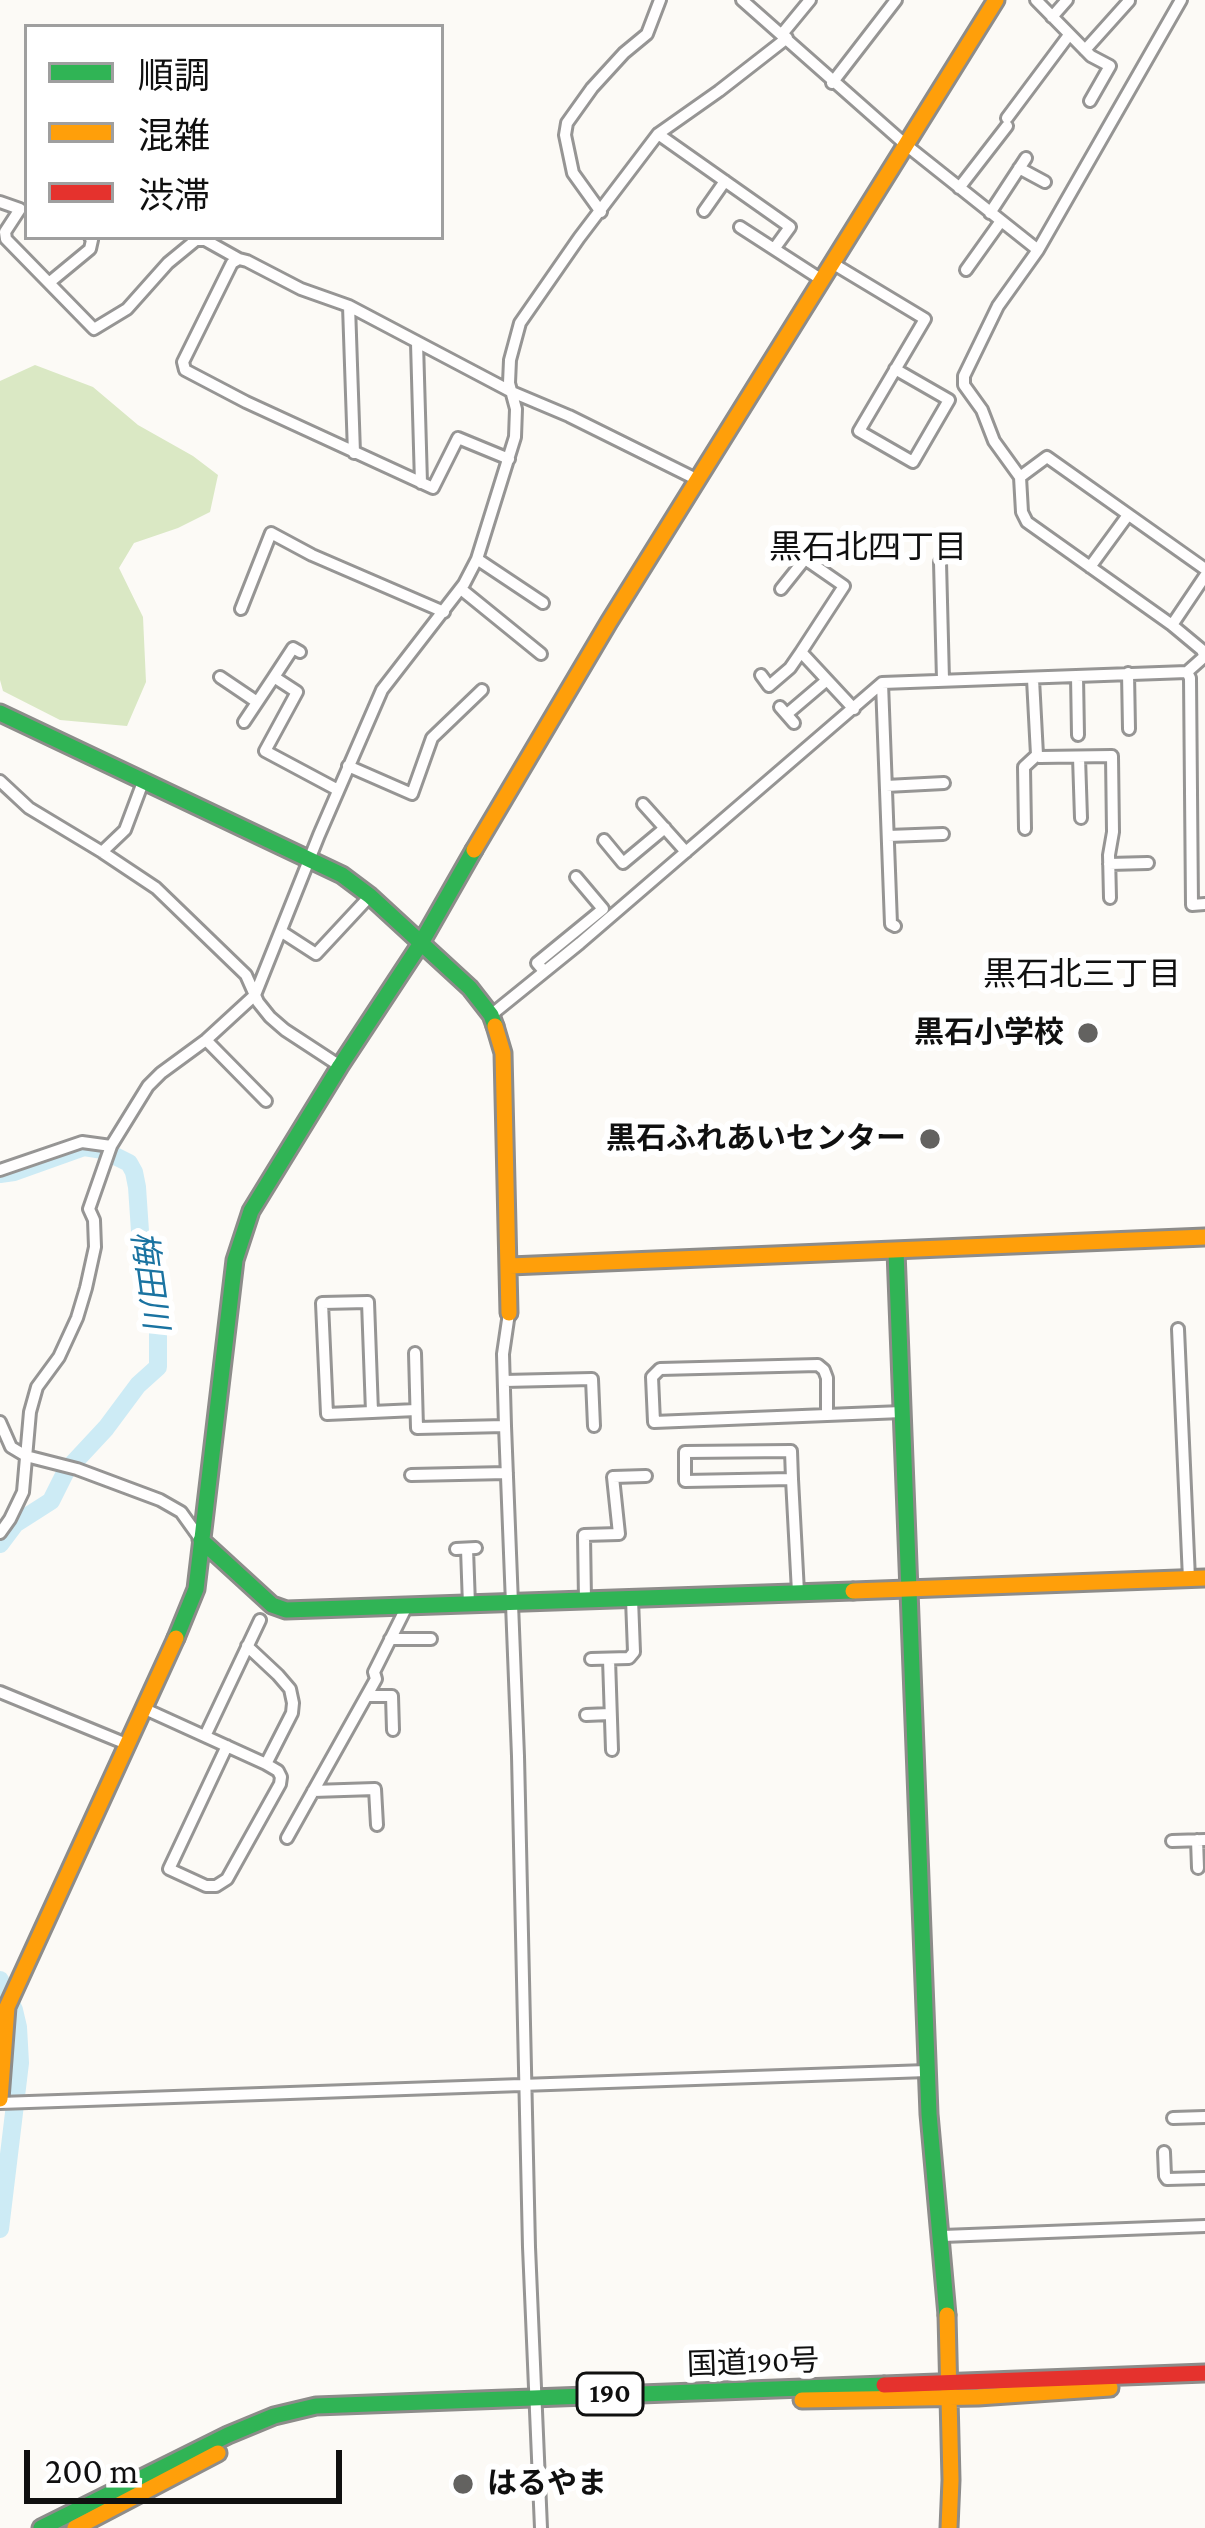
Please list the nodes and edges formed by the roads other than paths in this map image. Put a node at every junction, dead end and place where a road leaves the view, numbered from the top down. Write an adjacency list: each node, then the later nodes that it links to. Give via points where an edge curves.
1 (660, 0): 23 (street, via 647,34 567,123 574,173)
2 (742, 0): 13 (street)
3 (810, 0): 13 (street)
4 (896, 0): 15 (street)
5 (996, 0): 18 (main road)
6 (1036, 0): 10 (street)
7 (1067, 0): 10 (street)
8 (1181, 0): 31 (street)
9 (1125, 6): 11 (street); 14 (street)
10 (1052, 17): 12 (street)
11 (1138, 18)
12 (1069, 35): 14 (street); 21 (street)
13 (785, 36): 15 (street); 17 (street)
14 (1085, 50): 16 (street, via 1110,66)
15 (832, 82): 18 (street)
16 (1090, 101)
17 (658, 134): 19 (street); 23 (street)
18 (905, 145): 21 (street); 33 (main road)
19 (724, 181): 24 (street); 30 (street, via 790,227)
20 (1046, 182): 25 (street, via 1023,163)
21 (959, 188): 25 (street)
22 (0, 202): 36 (street, via 20,209 6,239)
23 (601, 212): 40 (street, via 520,323)
24 (704, 212)
25 (996, 217): 31 (street); 34 (street)
26 (740, 227): 30 (street)
27 (92, 240): 36 (street)
28 (195, 240): 36 (street, via 127,310 94,329)
29 (206, 240): 32 (street)
30 (774, 249): 35 (street)
31 (1038, 250): 43 (street, via 998,306 964,376)
32 (239, 259): 37 (street); 41 (street, via 185,370)
33 (832, 263): 35 (main road); 39 (street, via 925,319)
34 (966, 270)
35 (822, 280): 44 (main road)
36 (50, 282)
37 (349, 306): 38 (street); 41 (street)
38 (417, 343): 40 (street); 45 (street)
39 (895, 370): 39 (street, via 859,430 913,462 949,400)
40 (512, 392): 42 (street); 44 (street)
41 (354, 453): 45 (street)
42 (509, 459): 45 (street, via 458,438 433,488); 47 (street)
43 (1020, 477): 46 (street, via 1047,457); 49 (street, via 1027,522)
44 (698, 479): 109 (main road)
45 (421, 483)
46 (1128, 515): 49 (street); 50 (street)
47 (477, 560): 51 (street); 53 (street)
48 (940, 562): 69 (street)
49 (1090, 567): 56 (street)
50 (1205, 572): 56 (street)
51 (461, 589): 55 (street); 59 (street)
52 (781, 590): 58 (street, via 806,559 844,586)
53 (543, 603)
54 (241, 609): 55 (street, via 271,533)
55 (444, 613): 85 (street, via 382,690)
56 (1172, 626): 60 (street)
57 (300, 652): 66 (street, via 293,647)
58 (801, 652): 63 (street, via 769,686); 68 (street)
59 (542, 654)
60 (1205, 657): 61 (street)
61 (1186, 672): 62 (street); 83 (street)
62 (1128, 674): 64 (street); 77 (street)
63 (761, 675)
64 (1077, 676): 67 (street); 78 (street)
65 (220, 677): 72 (street)
66 (274, 677): 72 (street); 90 (street, via 300,686 265,751)
67 (1033, 679): 69 (street); 79 (street)
68 (826, 680): 73 (street); 75 (street)
69 (943, 680): 70 (street)
70 (882, 682): 73 (street); 89 (street)
71 (482, 690): 85 (street, via 432,738 412,794)
72 (257, 702): 76 (street)
73 (854, 709): 99 (street)
74 (0, 713): 87 (main road)
75 (787, 714)
76 (244, 722)
77 (1129, 729)
78 (1078, 735)
79 (1036, 754): 82 (street); 94 (street, via 1024,767)
80 (1112, 756): 81 (street); 82 (street); 102 (street)
81 (1128, 756)
82 (1079, 758): 92 (street)
83 (1190, 760): 84 (street); 106 (street, via 1192,905)
84 (1205, 760)
85 (348, 766): 90 (street)
86 (0, 781): 98 (street, via 28,808)
87 (143, 782): 98 (street, via 125,830); 100 (main road)
88 (944, 783): 89 (street)
89 (886, 786): 96 (street)
90 (338, 790): 100 (street)
91 (643, 804): 93 (street)
92 (1082, 818)
93 (664, 828): 97 (street, via 623,863); 99 (street)
94 (1025, 830)
95 (943, 834): 96 (street)
96 (888, 836): 107 (street)
97 (604, 840)
98 (102, 852): 111 (street, via 156,888 246,975)
99 (686, 853): 110 (street)
100 (311, 859): 104 (main road); 108 (street)
101 (1148, 863): 102 (street)
102 (1109, 864): 105 (street)
103 (576, 877): 110 (street, via 602,909 537,963)
104 (370, 896): 108 (street, via 316,954); 109 (main road)
105 (1110, 898)
106 (1205, 904)
107 (895, 926)
108 (282, 932): 111 (street)
109 (422, 943): 112 (main road); 114 (main road)
110 (544, 971): 112 (street)
111 (255, 995): 113 (street); 114 (street, via 285,1030)
112 (491, 1015): 120 (main road, via 505,1080)
113 (206, 1040): 115 (street); 116 (street, via 148,1086)
114 (340, 1066): 138 (main road, via 243,1229)
115 (266, 1101)
116 (110, 1151): 117 (street, via 82,1142); 132 (street, via 89,1209 95,1247 86,1288 59,1357 37,1387)
117 (0, 1170)
118 (1205, 1237): 119 (main road)
119 (896, 1251): 120 (main road); 127 (main road)
120 (510, 1266): 121 (main road)
121 (509, 1312): 124 (street)
122 (1178, 1329): 140 (street)
123 (415, 1353): 125 (street)
124 (504, 1381): 130 (street); 131 (street, via 592,1379)
125 (416, 1410): 126 (street); 130 (street, via 417,1428)
126 (372, 1412): 126 (street, via 368,1302 322,1303 327,1414)
127 (902, 1412): 128 (street); 141 (main road)
128 (827, 1415): 128 (street, via 827,1378 818,1365 660,1369 652,1377 653,1422)
129 (1, 1426): 132 (street)
130 (505, 1426): 133 (street)
131 (594, 1426)
132 (26, 1456): 137 (street, via 23,1492); 138 (street, via 160,1500)
133 (507, 1473): 134 (street); 145 (street)
134 (411, 1475)
135 (646, 1476): 144 (street, via 613,1477 619,1534 584,1535)
136 (792, 1479): 136 (street, via 685,1481 685,1452 790,1451); 142 (street)
137 (0, 1532)
138 (202, 1540): 147 (main road, via 259,1596 286,1610); 156 (main road, via 192,1602)
139 (466, 1549): 146 (street)
140 (1197, 1579): 141 (main road)
141 (910, 1589): 142 (main road); 171 (main road)
142 (798, 1592): 143 (main road)
143 (632, 1599): 144 (main road); 153 (street, via 634,1652)
144 (585, 1600): 145 (main road)
145 (512, 1603): 146 (main road); 172 (street)
146 (469, 1605): 147 (main road)
147 (406, 1608): 149 (street)
148 (260, 1620): 151 (street)
149 (390, 1639): 150 (street); 155 (street)
150 (431, 1639)
151 (248, 1646): 160 (street); 164 (street, via 290,1689 292,1713)
152 (591, 1659): 153 (street)
153 (609, 1659): 157 (street)
154 (0, 1692): 161 (street)
155 (367, 1696): 159 (street, via 392,1696); 165 (street)
156 (145, 1709): 160 (street); 161 (main road)
157 (610, 1714): 158 (street); 163 (street)
158 (586, 1715)
159 (393, 1730)
160 (205, 1736): 162 (street)
161 (129, 1745): 173 (main road, via 7,2007)
162 (227, 1746): 164 (street); 164 (street, via 169,1869 206,1886 227,1879 280,1784)
163 (611, 1750)
164 (266, 1764)
165 (313, 1791): 166 (street, via 375,1790); 167 (street)
166 (376, 1825)
167 (287, 1838)
168 (1201, 1840): 169 (street); 170 (street)
169 (1172, 1841)
170 (1198, 1868)
171 (927, 2071): 172 (street); 179 (main road)
172 (524, 2085): 173 (street); 183 (street)
173 (10, 2101)
174 (1205, 2117): 175 (street)
175 (1173, 2118)
176 (1164, 2152): 177 (street, via 1167,2179)
177 (1205, 2178)
178 (1205, 2226): 179 (street)
179 (943, 2236): 182 (main road)
180 (1205, 2373): 182 (main road, 国道190号 / 190)
181 (1205, 2383): 182 (main road, 国道190号 / 190)
182 (950, 2391): 183 (main road, 国道190号 / 190, via 874,2401); 187 (main road)
183 (536, 2401): 184 (main road, 国道190号 / 190, via 297,2409 228,2434); 185 (main road, 国道190号 / 190, via 300,2419 255,2434); 186 (street)
184 (41, 2528)
185 (75, 2528)
186 (542, 2528)
187 (949, 2528)

